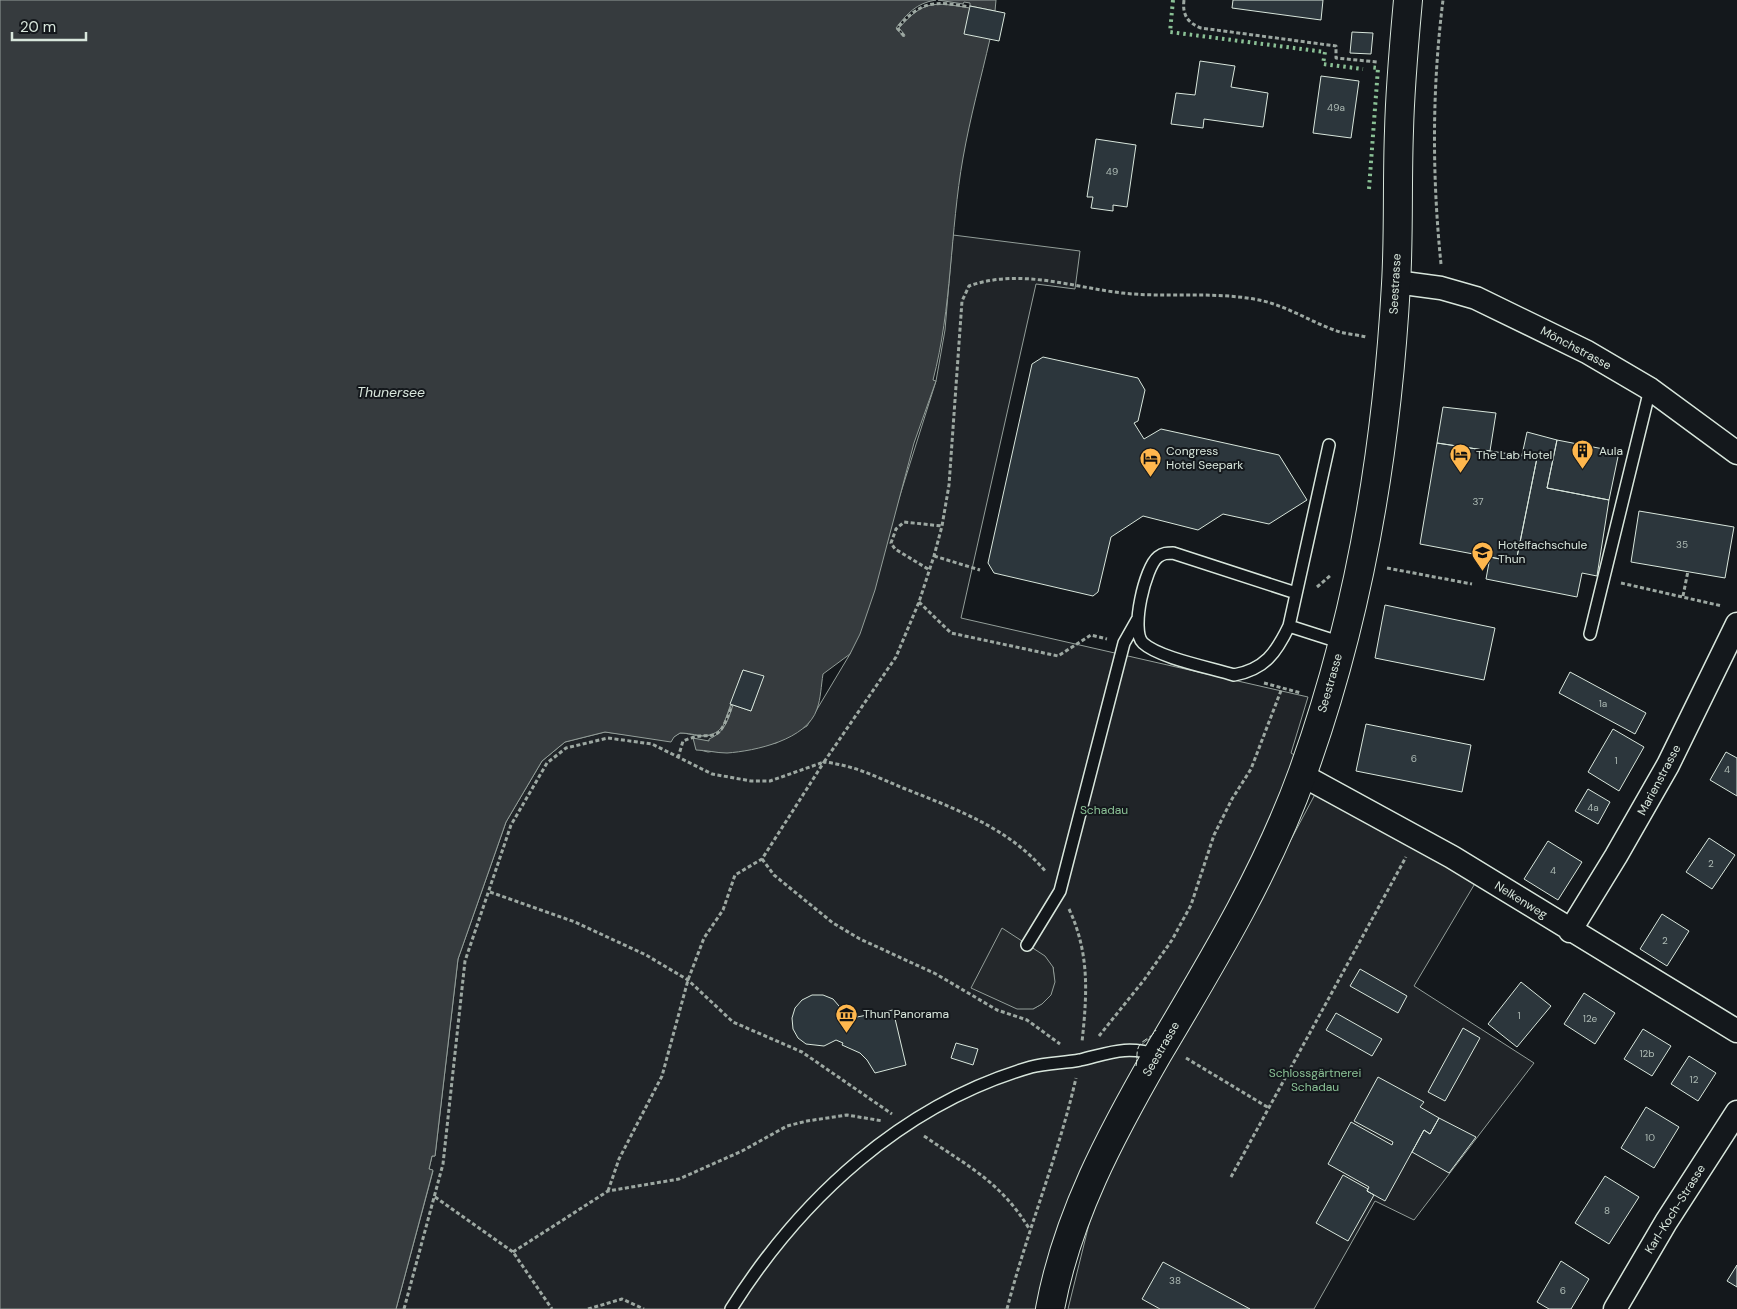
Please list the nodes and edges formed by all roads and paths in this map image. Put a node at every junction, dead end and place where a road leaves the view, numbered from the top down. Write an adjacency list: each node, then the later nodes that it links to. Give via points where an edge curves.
1 (1184, 0): 6 (path, via 1187,20 1202,28 1336,46 1336,58)
2 (1408, 0): 6 (street, Seestrasse)
3 (1443, 0): 7 (path, via 1436,88 1434,193)
4 (970, 7): 5 (path, via 938,1 926,4 911,12 897,28)
5 (904, 36)
6 (1402, 64): 8 (street, Seestrasse)
7 (1442, 274)
8 (1396, 282): 9 (street, Seestrasse); 10 (street, Mönchstrasse, via 1441,288 1476,298 1587,352)
9 (1391, 342): 13 (path, via 1340,332 1300,313 1258,300 1123,293 1034,278 984,281 969,286 962,301 949,485); 15 (street, Seestrasse, via 1376,474)
10 (1650, 390): 12 (street, Mönchstrasse); 19 (lane)
11 (1329, 445): 21 (lane)
12 (1737, 453)
13 (942, 526): 14 (path); 16 (path, via 904,522 896,529 891,543 895,549)
14 (934, 556): 16 (path); 17 (path)
15 (1360, 562): 20 (path); 21 (path, via 1332,575 1314,589); 29 (street, Seestrasse)
16 (928, 569): 23 (path)
17 (980, 570)
18 (1688, 571): 22 (path)
19 (1603, 580): 22 (path); 27 (lane)
20 (1472, 584)
21 (1296, 593): 25 (lane, via 1164,553 1149,569); 26 (lane)
22 (1683, 596): 24 (path)
23 (919, 602): 28 (path, via 951,633 1058,656 1091,635); 35 (path, via 896,657)
24 (1732, 615): 41 (street, Marienstrasse, via 1668,765)
25 (1137, 618): 28 (lane); 30 (lane, via 1137,631 1142,642 1154,652)
26 (1289, 626): 29 (lane); 30 (lane, via 1278,649 1266,661 1246,672)
27 (1590, 634)
28 (1124, 643): 39 (lane)
29 (1342, 643): 32 (street, Seestrasse)
30 (1234, 674): 31 (path)
31 (1282, 688): 32 (path); 46 (path, via 1251,770 1214,835 1188,912 1144,980)
32 (1326, 700): 36 (street, Seestrasse)
33 (732, 705): 34 (path, via 718,734 683,741)
34 (678, 758): 35 (path, via 712,774 751,781 770,781); 40 (path, via 652,744 608,738 566,748 546,763 511,825)
35 (824, 762): 38 (path); 39 (path, via 848,765 973,816 1028,850)
36 (1302, 775): 37 (street, Nelkenweg); 45 (street, Seestrasse, via 1256,883)
37 (1416, 838): 41 (street, Nelkenweg); 47 (path)
38 (762, 859): 43 (path, via 735,875 723,910 704,938); 46 (path, via 774,875 833,923 936,974 997,1010 1027,1020)
39 (1060, 891): 42 (lane); 46 (path, via 1074,921 1087,986)
40 (490, 892): 43 (path, via 575,922 646,954); 52 (path, via 465,961 443,1164)
41 (1570, 931): 44 (street, Nelkenweg)
42 (1027, 945)
43 (688, 980): 49 (path, via 733,1022 802,1052); 51 (path, via 662,1076 619,1159)
44 (1737, 1031)
45 (1170, 1055): 46 (lane, via 1139,1049); 47 (path); 61 (street, Seestrasse, via 1118,1124 1096,1169 1069,1236)
46 (1080, 1060): 49 (lane, via 1033,1067 994,1080); 53 (path, via 1065,1128)
47 (1269, 1108): 50 (path)
48 (1737, 1112): 62 (street, Karl-Koch-Strasse)
49 (908, 1125): 51 (path, via 848,1115 807,1121 787,1126 742,1152 679,1179); 53 (path, via 988,1178 1019,1212); 59 (lane, via 870,1149 813,1202 769,1255)
50 (1231, 1177)
51 (608, 1191): 54 (path)
52 (435, 1197): 54 (path); 55 (path)
53 (1030, 1230): 60 (path)
54 (513, 1252): 56 (path)
55 (404, 1309)
56 (552, 1309)
57 (588, 1309): 58 (path, via 622,1299)
58 (644, 1309)
59 (731, 1309)
60 (1007, 1309)
61 (1050, 1309)
62 (1615, 1309)

